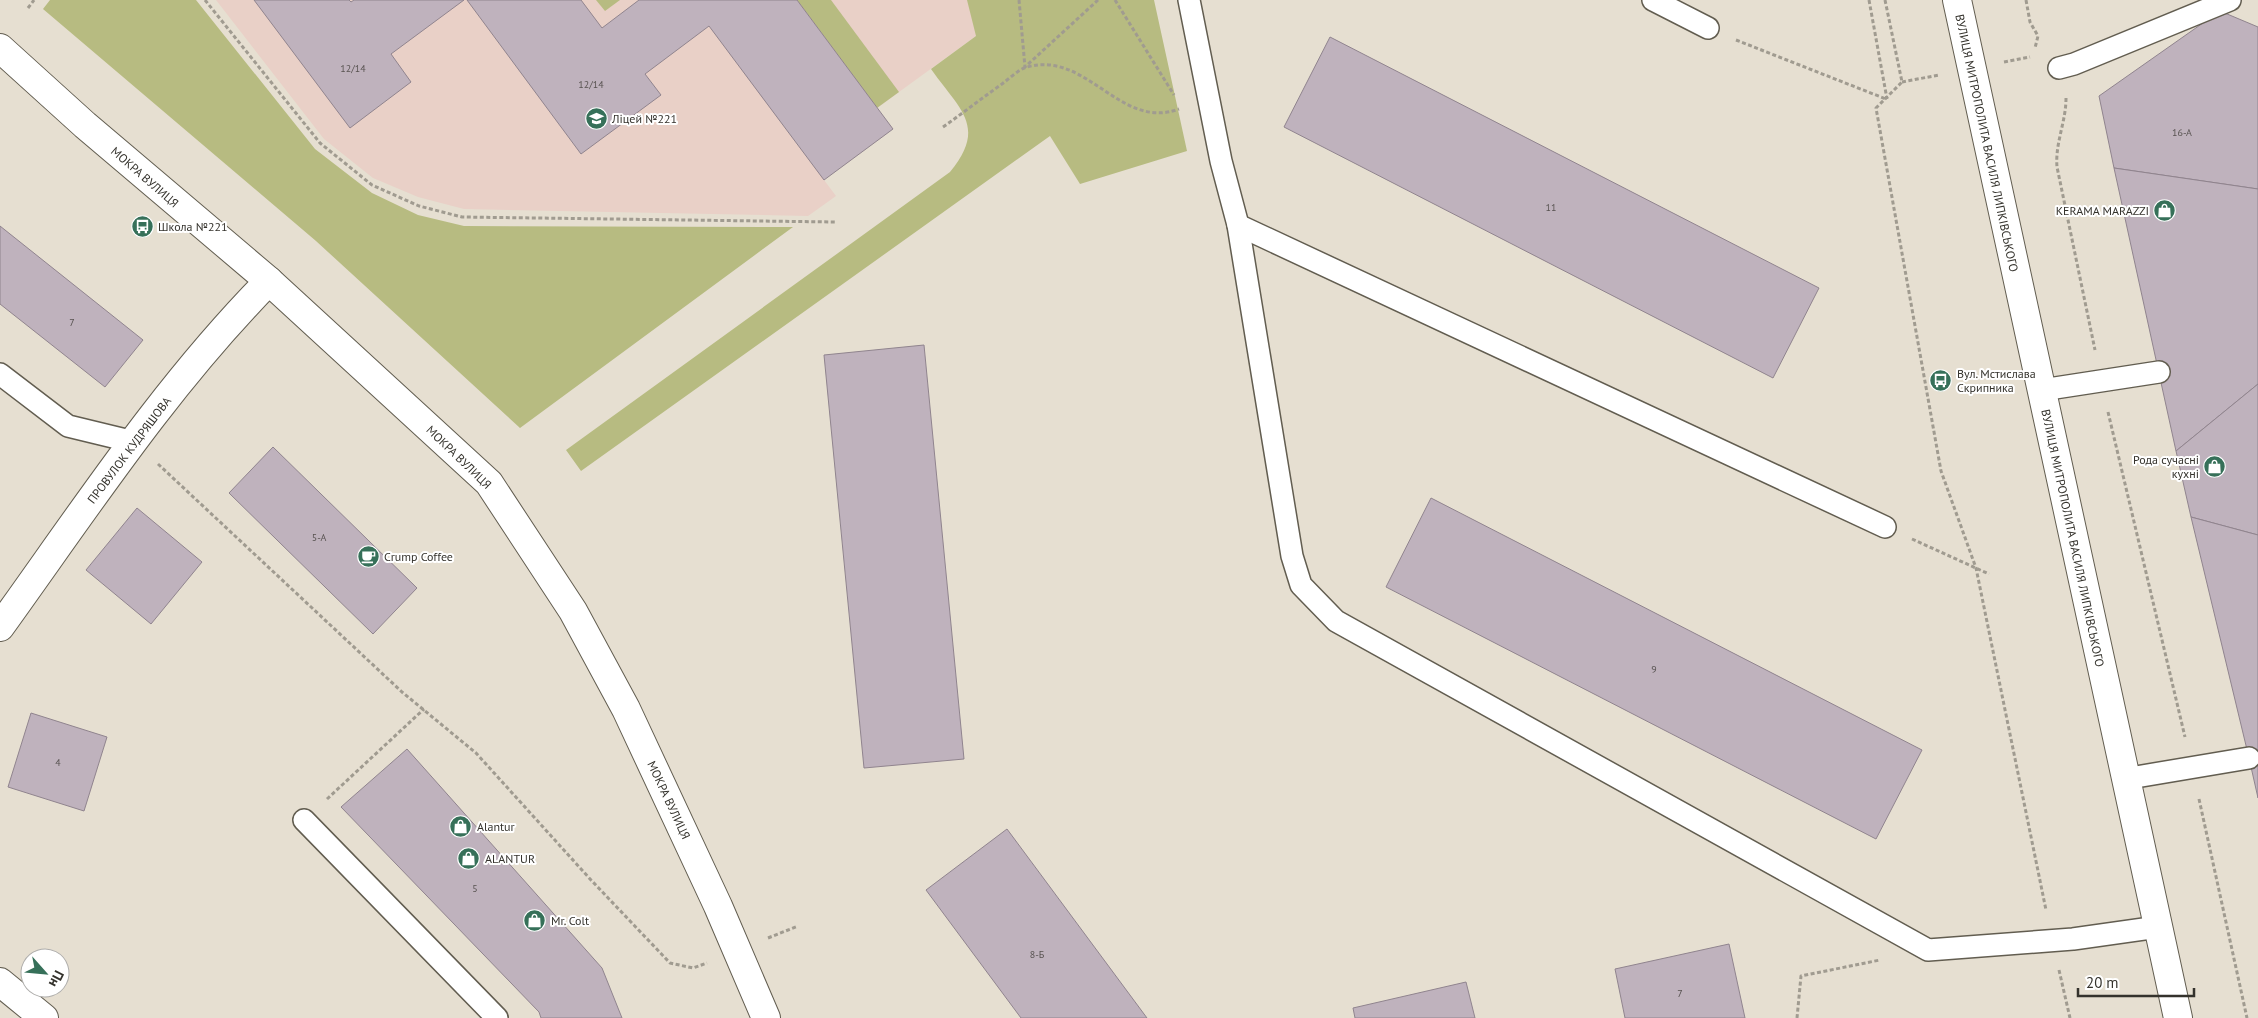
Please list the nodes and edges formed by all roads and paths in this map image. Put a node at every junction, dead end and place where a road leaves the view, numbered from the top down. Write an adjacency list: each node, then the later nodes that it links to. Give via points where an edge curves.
1 (34, 0): 13 (path)
2 (205, 0): 22 (path, via 320,143 372,185 419,206 462,217)
3 (1019, 0): 16 (path)
4 (1098, 0): 16 (path)
5 (1115, 0): 18 (path)
6 (1189, 0): 23 (lane, via 1221,160)
7 (1653, 0): 14 (lane)
8 (1869, 0): 19 (path)
9 (1886, 0): 19 (path, via 1902,82)
10 (1957, 0): 28 (street, ВУЛИЦЯ МИТРОПОЛИТА ВАСИЛЯ ЛИПКІВСЬКОГО)
11 (2026, 0): 17 (path, via 2030,22 2038,36 2035,48 2053,52)
12 (2230, 0): 17 (lane)
13 (28, 8)
14 (1708, 28): 19 (path)
15 (0, 48): 24 (street, МОКРА ВУЛИЦЯ, via 85,125)
16 (1025, 67): 20 (path, via 1059,65 1144,112 1166,114); 21 (path)
17 (2059, 68): 27 (path, via 2066,101 2056,152 2057,167)
18 (1177, 99)
19 (1887, 99): 31 (path, via 1876,108 1941,471)
20 (1182, 108)
21 (943, 127)
22 (835, 222)
23 (1238, 224): 30 (lane); 41 (lane, via 1292,556 1301,585 1336,621)
24 (269, 281): 29 (street, ПРОВУЛОК КУДРЯШОВА, via 232,318); 46 (street, МОКРА ВУЛИЦЯ, via 489,484 573,611 626,709)
25 (2159, 372): 27 (lane)
26 (0, 374): 29 (lane, via 68,426)
27 (2101, 381): 28 (lane); 36 (path)
28 (2042, 390): 37 (street, ВУЛИЦЯ МИТРОПОЛИТА ВАСИЛЯ ЛИПКІВСЬКОГО)
29 (134, 442): 33 (street, ПРОВУЛОК КУДРЯШОВА); 34 (path)
30 (1885, 527): 31 (path)
31 (1976, 568): 32 (path); 40 (path)
32 (1989, 574)
33 (0, 627)
34 (424, 710): 38 (path); 42 (path, via 476,753 670,963 693,968)
35 (2249, 758): 36 (lane)
36 (2192, 769): 37 (lane); 50 (path)
37 (2124, 779): 39 (street, ВУЛИЦЯ МИТРОПОЛИТА ВАСИЛЯ ЛИПКІВСЬКОГО)
38 (304, 820): 45 (lane)
39 (2158, 927): 40 (lane); 49 (street, ВУЛИЦЯ МИТРОПОЛИТА ВАСИЛЯ ЛИПКІВСЬКОГО)
40 (2053, 940): 41 (lane); 48 (path)
41 (1928, 950): 47 (path, via 1801,976)
42 (712, 961)
43 (0, 982): 44 (street)
44 (44, 1018)
45 (497, 1018)
46 (766, 1018)
47 (1797, 1018)
48 (2070, 1018)
49 (2178, 1018)
50 (2248, 1018)

